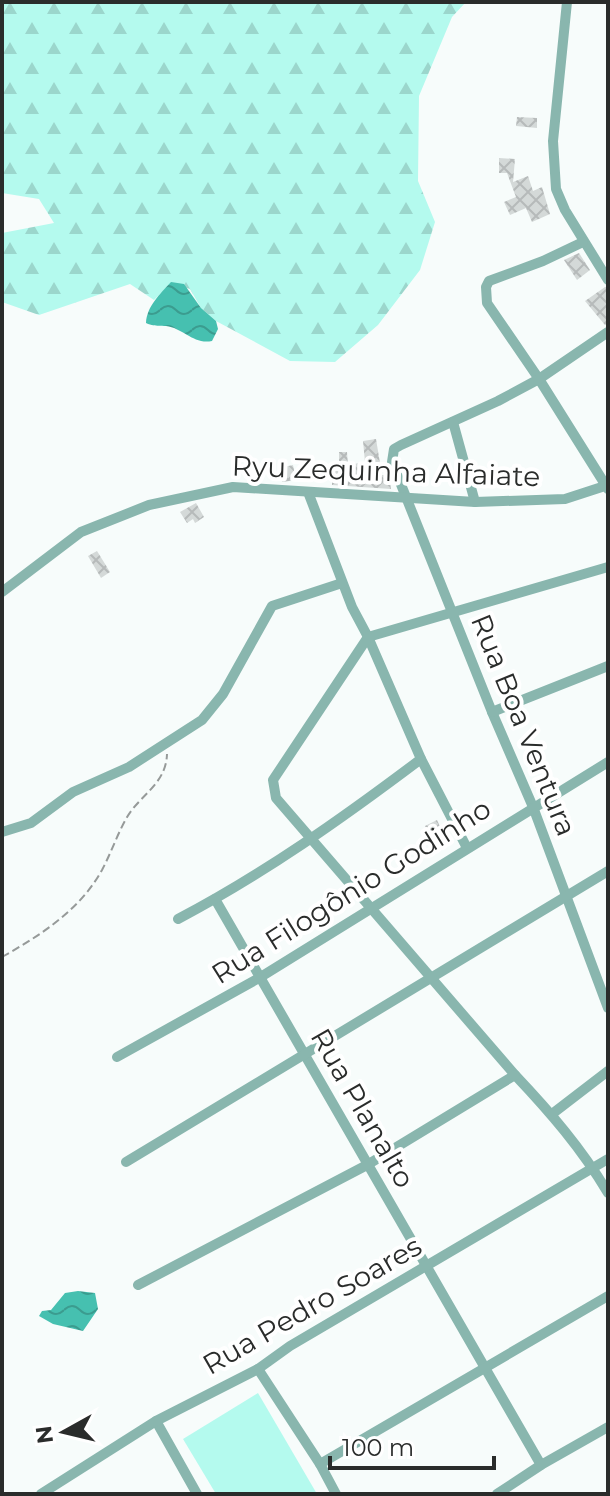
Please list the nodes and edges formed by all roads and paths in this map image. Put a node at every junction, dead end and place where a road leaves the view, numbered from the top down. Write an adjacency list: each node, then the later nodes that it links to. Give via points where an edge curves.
1 (567, 2): 2 (street, via 553,169 556,189)
2 (583, 242): 3 (street); 5 (street, via 489,281 486,287 487,303)
3 (608, 280)
4 (608, 332): 5 (street)
5 (539, 379): 6 (street); 7 (street)
6 (453, 422): 9 (street, Rua Boa Ventura, via 394,449 392,462); 10 (street)
7 (607, 487): 10 (street, Ryu Zequinha Alfaiate, via 565,499)
8 (308, 492): 9 (street, Ryu Zequinha Alfaiate); 12 (street); 13 (street, Ryu Zequinha Alfaiate, via 233,487 149,505 81,532)
9 (408, 499): 10 (street, Ryu Zequinha Alfaiate); 14 (street, Rua Boa Ventura)
10 (475, 502)
11 (608, 567): 14 (street)
12 (342, 583): 15 (street); 18 (street, via 272,606 223,694 202,720)
13 (2, 592)
14 (451, 611): 15 (street); 17 (street, Rua Boa Ventura)
15 (368, 637): 19 (street); 23 (street, via 273,780 276,798)
16 (608, 666): 17 (street)
17 (492, 712): 21 (street, Rua Boa Ventura)
18 (163, 746): 22 (street, via 73,792 31,823); 30 (path, via 166,769 126,818 87,892 46,932)
19 (421, 759): 23 (street); 24 (street)
20 (608, 762): 21 (street, Rua Filogônio Godinho)
21 (533, 807): 24 (street, Rua Filogônio Godinho); 26 (street, Rua Boa Ventura)
22 (2, 832)
23 (310, 838): 27 (street); 28 (street)
24 (467, 848): 28 (street, Rua Filogônio Godinho)
25 (608, 871): 26 (street)
26 (566, 897): 32 (street); 33 (street, Rua Boa Ventura)
27 (215, 899): 29 (street); 31 (street, Rua Planalto)
28 (371, 907): 31 (street, Rua Filogônio Godinho); 32 (street)
29 (178, 919)
30 (2, 957)
31 (259, 978): 34 (street, Rua Planalto); 35 (street, Rua Filogônio Godinho)
32 (432, 978): 34 (street); 37 (street)
33 (608, 1008)
34 (304, 1055): 40 (street); 41 (street, Rua Planalto)
35 (117, 1057)
36 (608, 1071): 38 (street)
37 (515, 1075): 38 (street); 41 (street)
38 (552, 1114): 42 (street)
39 (608, 1159): 42 (street, Rua Pedro Soares)
40 (126, 1162)
41 (367, 1165): 44 (street, Rua Planalto); 45 (street)
42 (593, 1167): 43 (street); 44 (street, Rua Pedro Soares)
43 (608, 1193)
44 (427, 1265): 47 (street, Rua Planalto); 48 (street, Rua Pedro Soares)
45 (138, 1285)
46 (608, 1296): 47 (street)
47 (483, 1367): 51 (street); 52 (street, Rua Planalto)
48 (258, 1369): 49 (street, Rua Pedro Soares); 51 (street)
49 (156, 1421): 53 (street, Rua Pedro Soares); 55 (street)
50 (608, 1427): 52 (street)
51 (320, 1464): 56 (street)
52 (541, 1465): 57 (street)
53 (60, 1489): 54 (street, Rua Pedro Soares)
54 (41, 1494)
55 (197, 1494)
56 (336, 1494)
57 (497, 1494)

